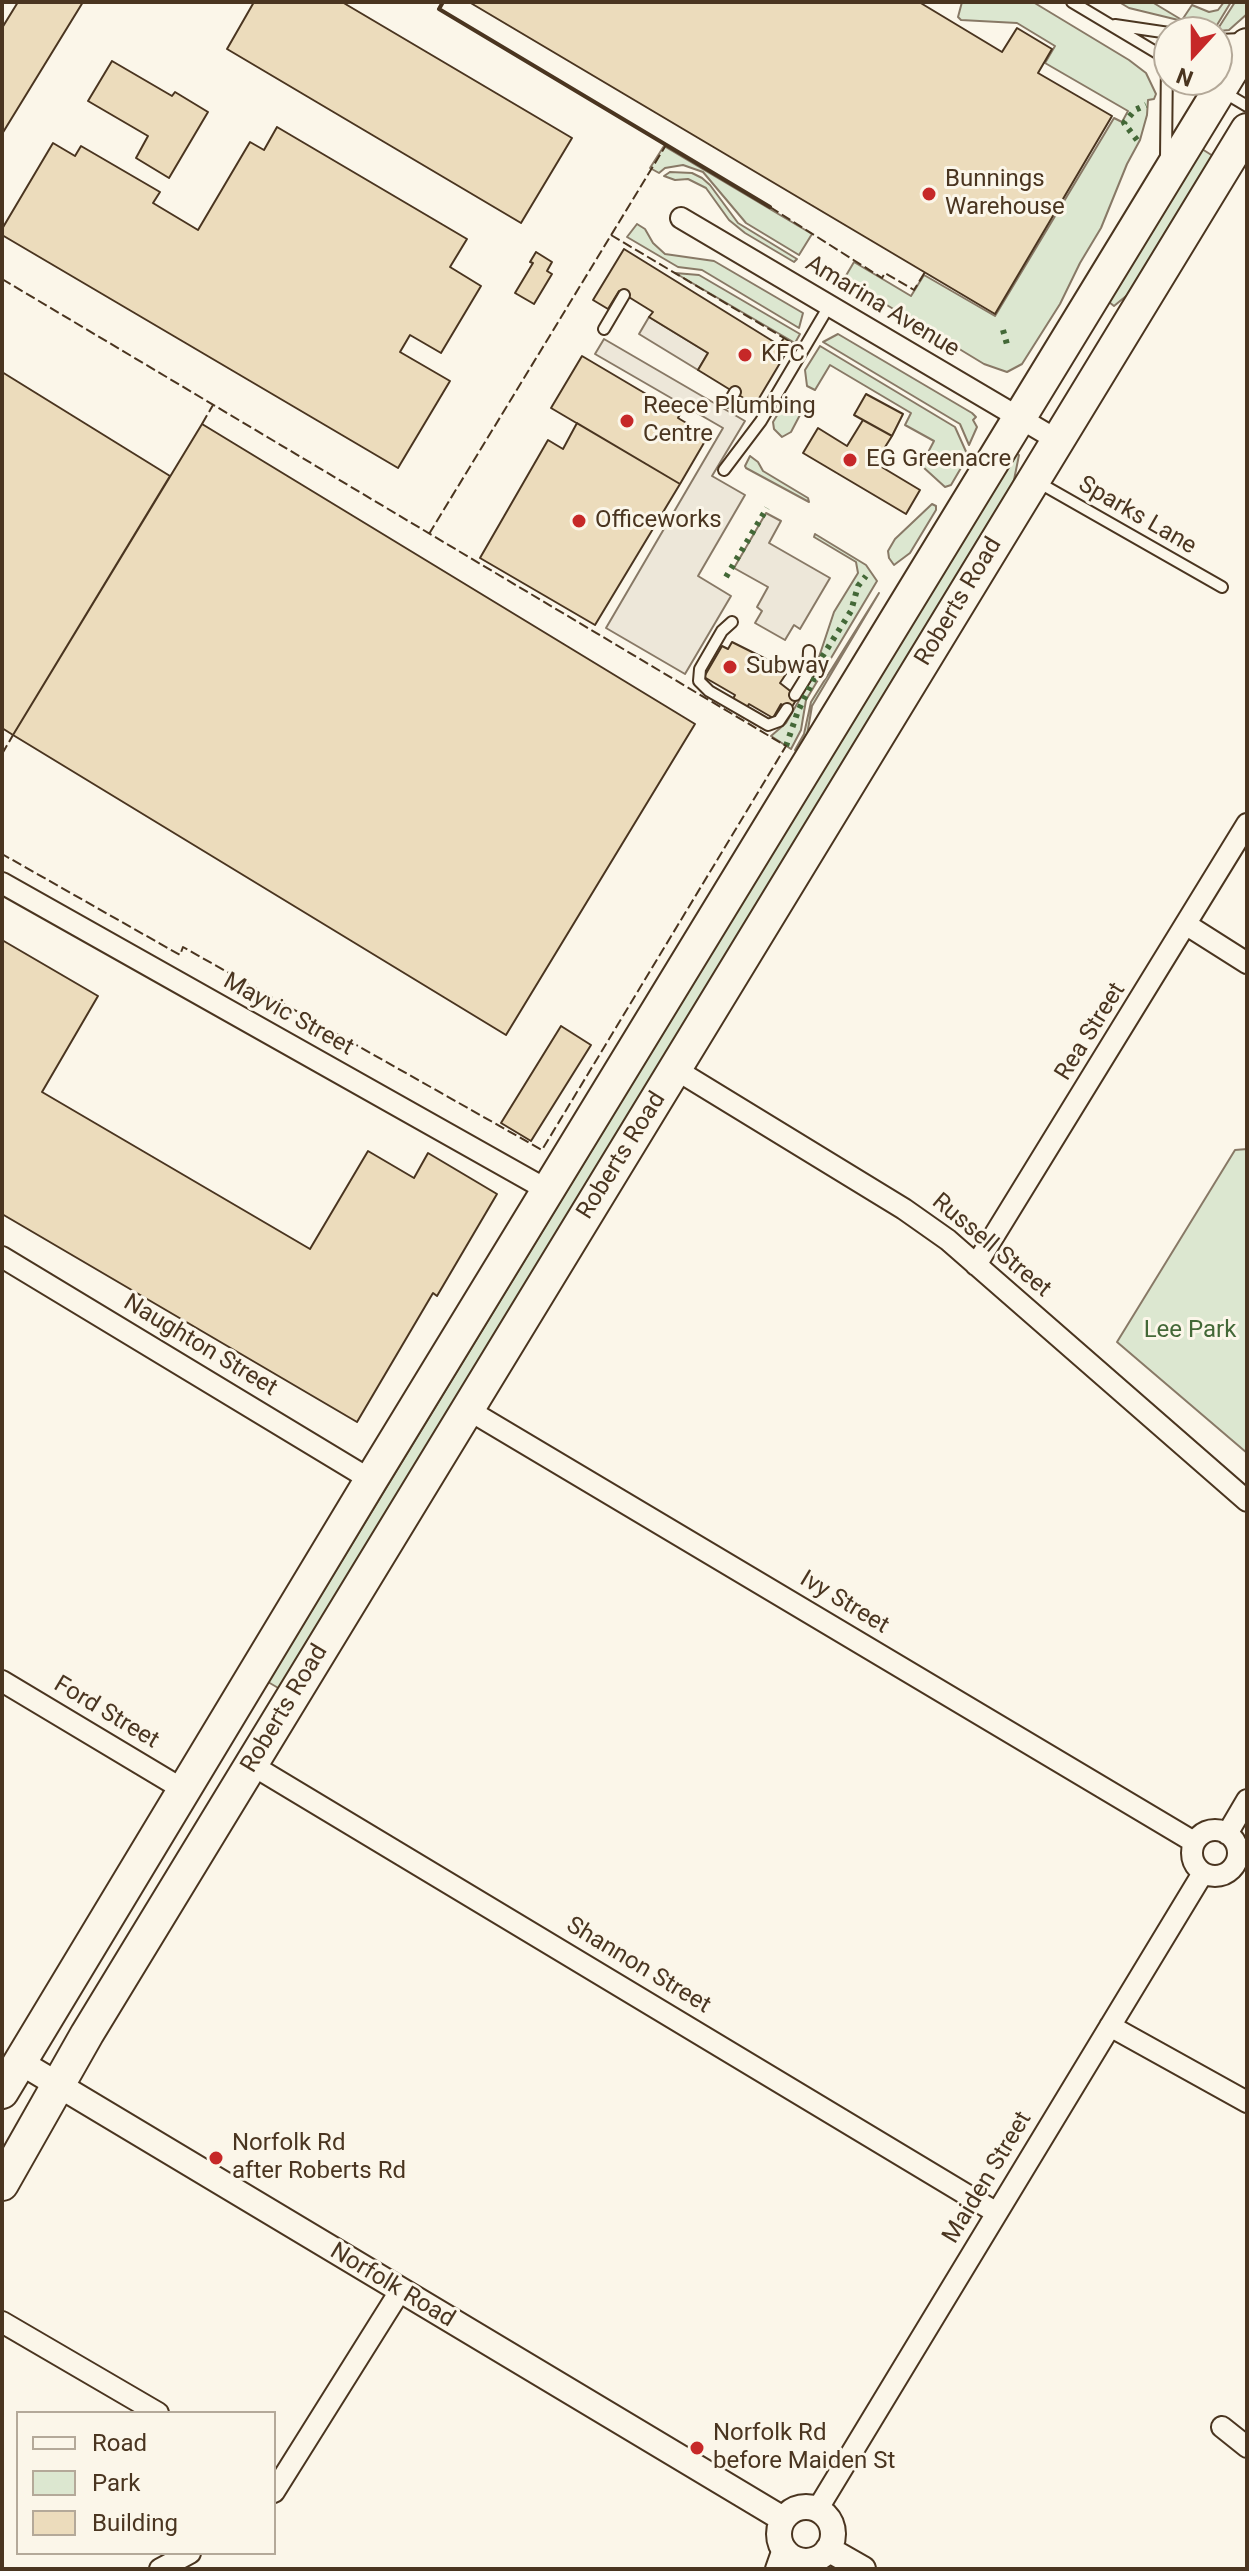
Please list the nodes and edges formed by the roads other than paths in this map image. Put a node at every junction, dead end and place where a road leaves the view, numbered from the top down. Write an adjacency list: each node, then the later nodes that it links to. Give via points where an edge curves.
1 (1072, 2): 2 (lane)
2 (1110, 24): 3 (lane); 5 (lane)
3 (1153, 31)
4 (1247, 42): 6 (highway, Roberts Road)
5 (1153, 50)
6 (1233, 71)
7 (1167, 96): 10 (lane)
8 (1220, 96): 10 (highway, Roberts Road)
9 (1247, 130): 16 (highway, Roberts Road)
10 (1165, 180): 15 (highway, Roberts Road)
11 (681, 218): 13 (street, Amarina Avenue)
12 (624, 295): 14 (lane)
13 (829, 306): 15 (street, Amarina Avenue); 17 (lane, via 761,421)
14 (604, 329)
15 (1020, 419): 16 (street, Amarina Avenue); 29 (highway, Roberts Road)
16 (1057, 440): 18 (highway, Roberts Road)
17 (724, 470)
18 (1033, 480): 19 (lane, Sparks Lane); 28 (highway, Roberts Road)
19 (1222, 587)
20 (732, 622): 23 (lane, via 700,669 702,685 768,725 779,721)
21 (809, 651): 22 (lane, via 810,667)
22 (795, 695)
23 (787, 709)
24 (1247, 824): 26 (street, Rea Street)
25 (2, 883): 29 (street, Mayvic Street)
26 (1187, 925): 27 (street); 31 (street, Rea Street)
27 (1247, 963)
28 (675, 1069): 31 (street, Russell Street, via 904,1209); 32 (highway, Roberts Road)
29 (549, 1191): 33 (highway, Roberts Road)
30 (2, 1257): 33 (street, Naughton Street)
31 (976, 1265): 34 (street, Russell Street)
32 (467, 1409): 36 (highway, Roberts Road); 40 (street, Ivy Street)
33 (371, 1480): 37 (highway, Roberts Road)
34 (1247, 1501)
35 (2, 1681): 37 (street, Ford Street)
36 (252, 1765): 45 (highway, Roberts Road); 49 (street, Shannon Street)
37 (184, 1790): 44 (highway, Roberts Road)
38 (1247, 1800): 39 (street)
39 (1227, 1834): 40 (street, via 1212,1830); 41 (street, via 1236,1844)
40 (1194, 1842): 42 (street, via 1192,1856)
41 (1241, 1869): 42 (street)
42 (1203, 1873): 43 (street, Maiden Street)
43 (1110, 2026): 47 (street); 49 (street, Maiden Street)
44 (11, 2057): 45 (street, Norfolk Road); 46 (highway, Roberts Road)
45 (59, 2085): 48 (highway, Roberts Road); 50 (street, Norfolk Road)
46 (2, 2092)
47 (1247, 2102)
48 (2, 2184)
49 (997, 2213): 56 (street, Maiden Street)
50 (400, 2291): 55 (street); 57 (street, Norfolk Road)
51 (2, 2322): 52 (street)
52 (155, 2411)
53 (1222, 2427): 54 (street)
54 (1247, 2447)
55 (276, 2486)
56 (817, 2510): 57 (street, via 802,2507); 58 (street, via 833,2532)
57 (783, 2519): 60 (street, via 779,2531)
58 (828, 2549): 60 (street, via 815,2560); 62 (street)
59 (186, 2555): 61 (street)
60 (788, 2562)
61 (160, 2569)
62 (863, 2569)

